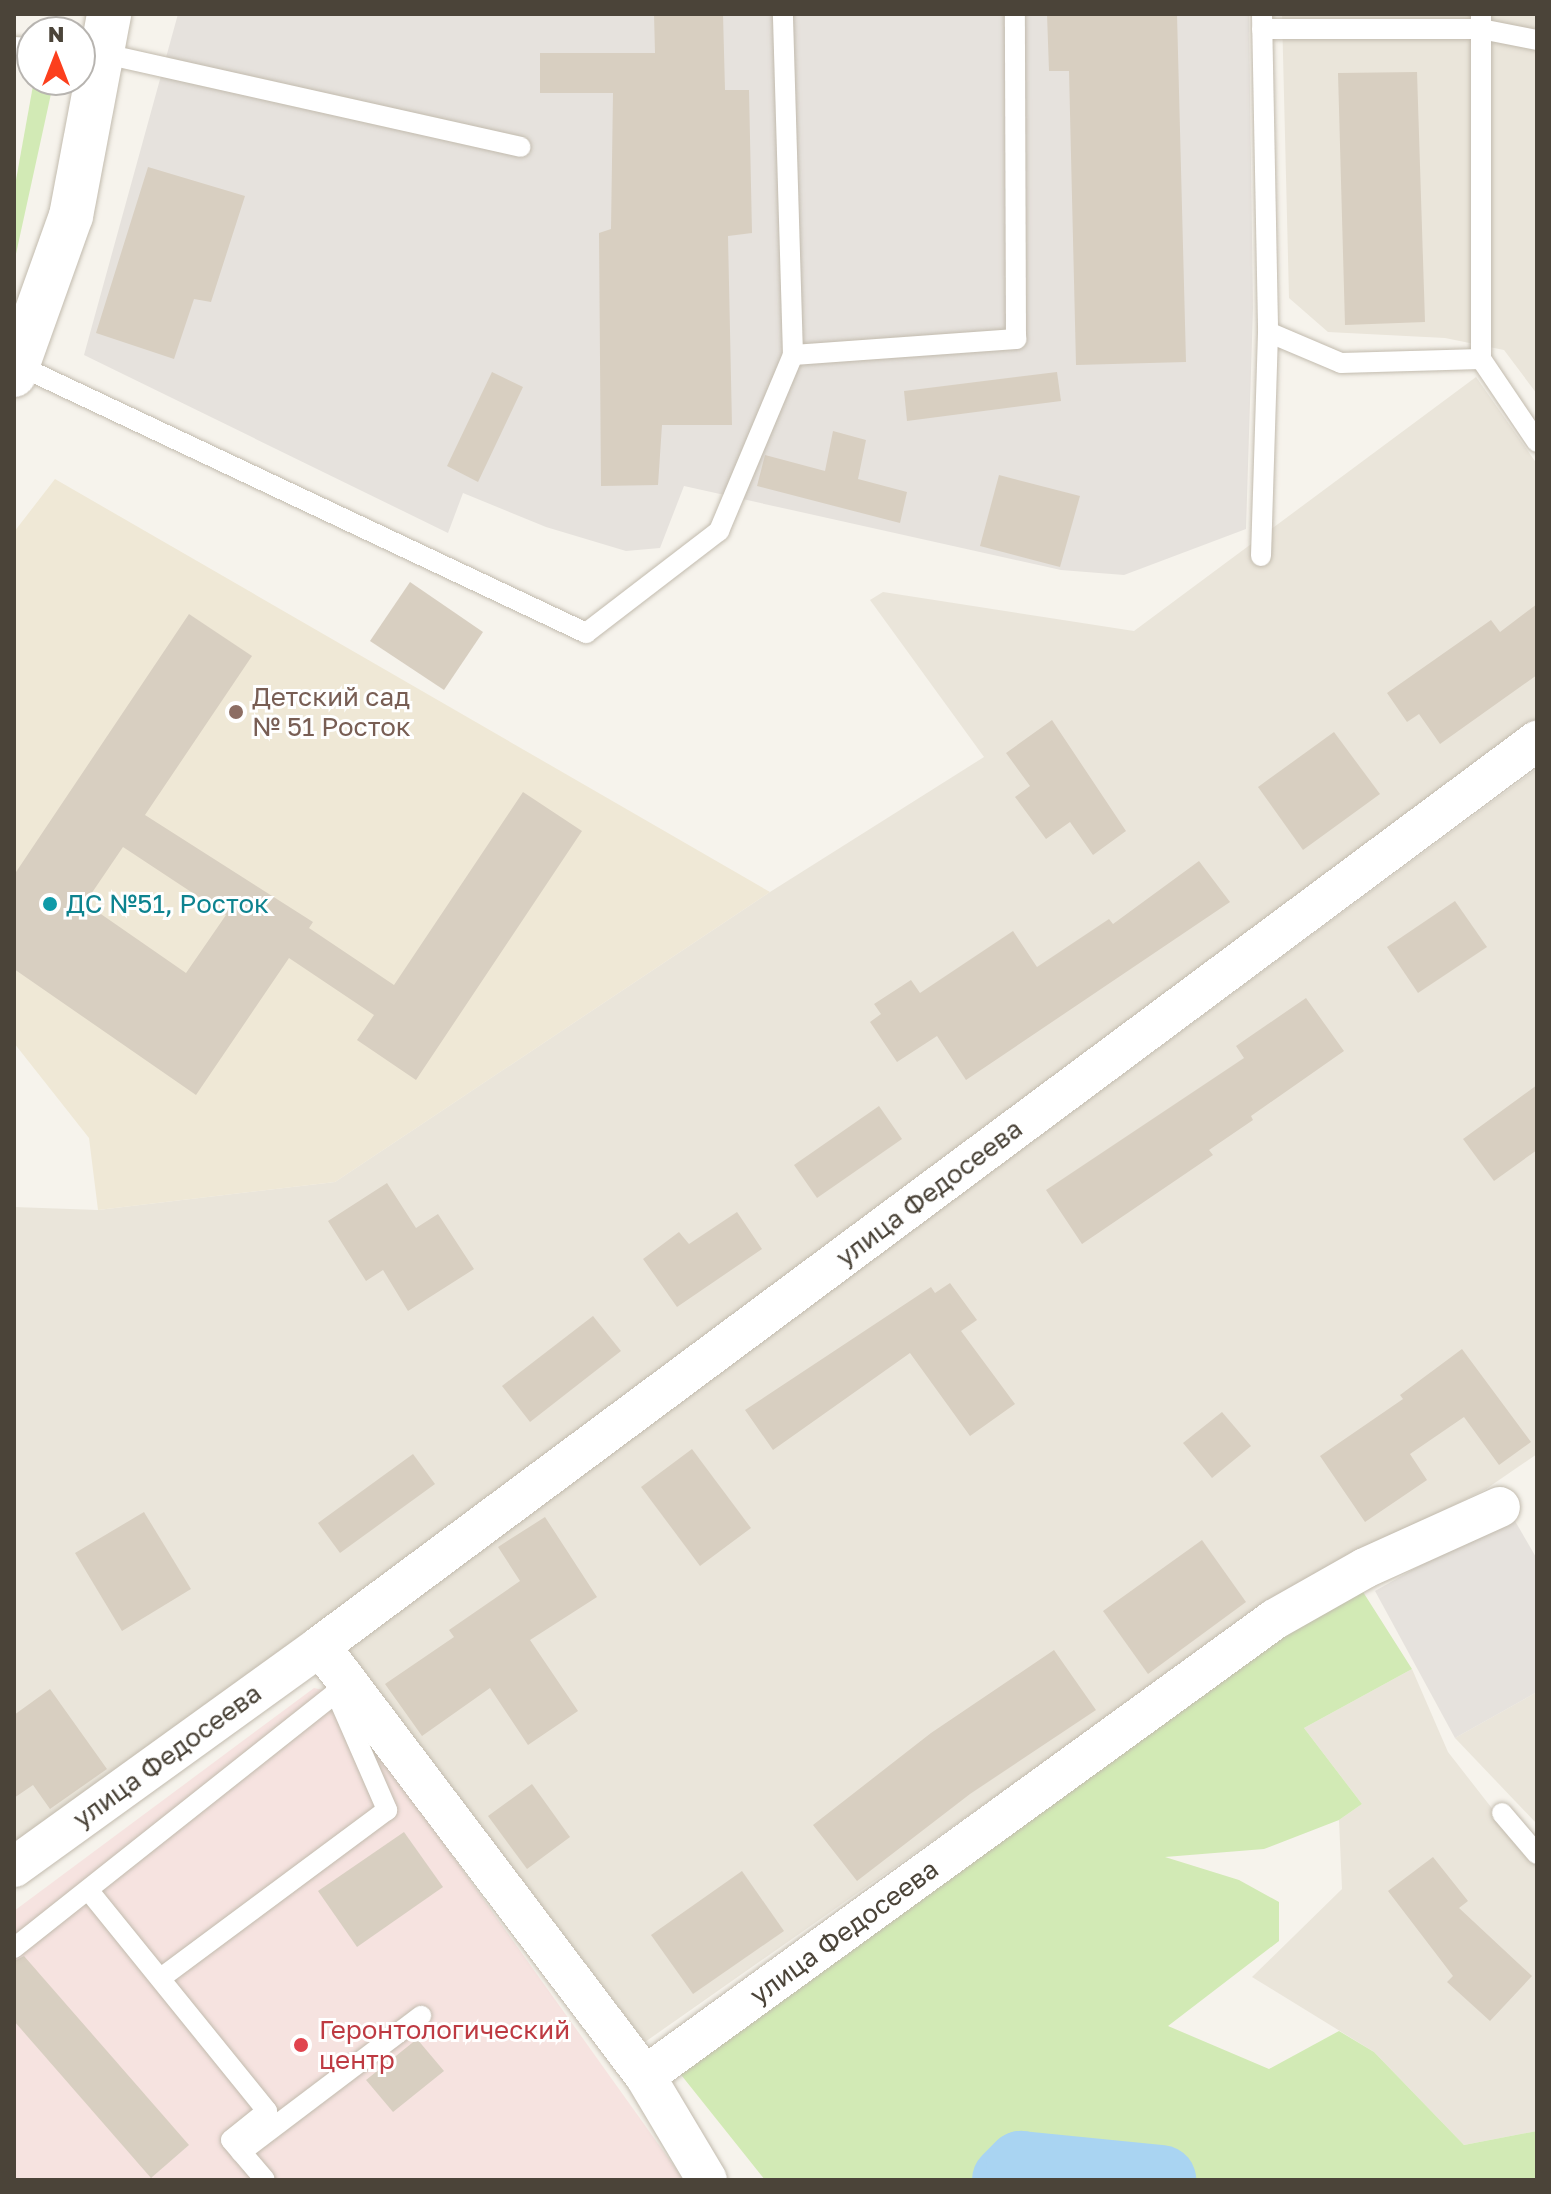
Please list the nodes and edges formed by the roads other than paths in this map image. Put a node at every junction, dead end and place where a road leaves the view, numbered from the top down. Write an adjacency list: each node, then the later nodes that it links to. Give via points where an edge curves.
1 (783, 14): 9 (lane)
2 (1015, 14): 9 (lane, via 1016,339)
3 (1262, 21): 4 (lane); 8 (lane)
4 (1481, 21): 6 (lane); 10 (lane)
5 (98, 39): 7 (lane); 11 (street, via 71,216)
6 (1537, 40)
7 (521, 147)
8 (1268, 332): 10 (lane, via 1341,363); 13 (lane)
9 (793, 355): 11 (lane, via 719,531 586,633)
10 (1481, 359): 12 (lane)
11 (17, 371)
12 (1537, 442)
13 (1261, 556)
14 (1537, 741): 16 (street, улица Федосеева)
15 (1500, 1507): 24 (street, улица Федосеева, via 1365,1568 1275,1619)
16 (320, 1646): 19 (street, улица Федосеева); 24 (street)
17 (1502, 1813): 18 (lane)
18 (1537, 1854)
19 (14, 1867)
20 (89, 1891): 21 (lane); 22 (lane); 22 (lane, via 336,1693 387,1810)
21 (14, 1948)
22 (162, 1977): 25 (lane, via 267,2111 231,2140)
23 (421, 2016): 25 (lane)
24 (645, 2076): 27 (street)
25 (241, 2152): 26 (lane)
26 (265, 2180)
27 (707, 2180)

